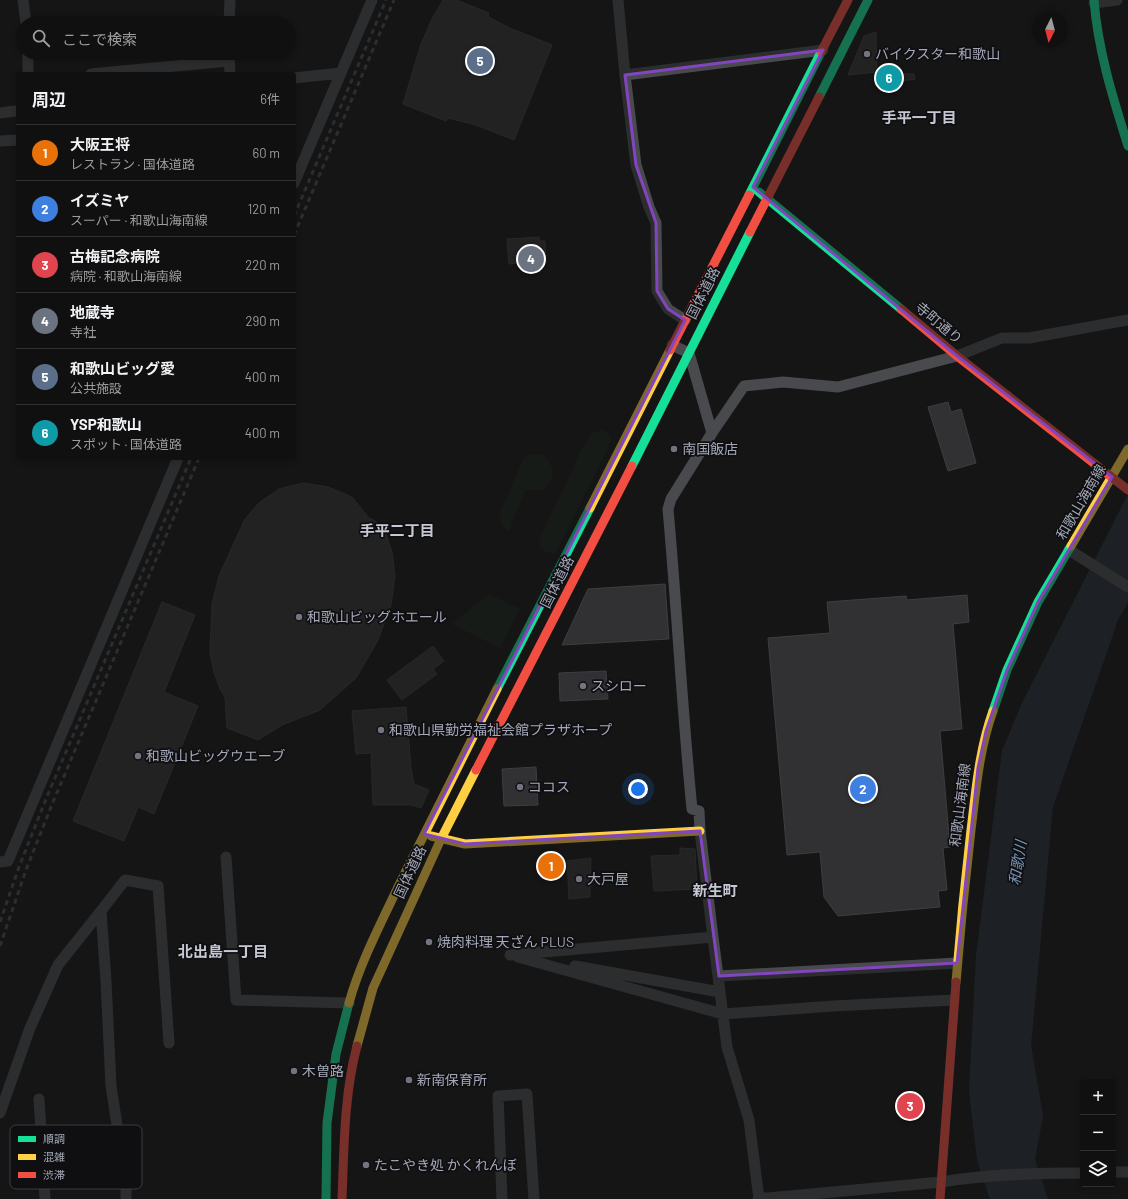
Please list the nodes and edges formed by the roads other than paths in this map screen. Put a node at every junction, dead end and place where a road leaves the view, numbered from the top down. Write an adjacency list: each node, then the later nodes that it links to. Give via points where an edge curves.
1 (23, 0): 9 (street)
2 (230, 0): 10 (street)
3 (372, 0): 18 (street)
4 (618, 0): 19 (street)
5 (848, 0): 11 (street, 国体道路)
6 (868, 0): 30 (street, 国体道路)
7 (1116, 0): 8 (street)
8 (1094, 1): 22 (street, via 1097,32)
9 (25, 16)
10 (230, 16)
11 (823, 50): 19 (street); 29 (street, 国体道路)
12 (28, 60): 15 (street)
13 (205, 60): 16 (street)
14 (229, 60): 17 (street)
15 (28, 72)
16 (107, 72)
17 (230, 72)
18 (341, 73): 20 (street); 28 (street)
19 (625, 75): 31 (street, via 636,165 656,223 657,291 668,309)
20 (296, 78)
21 (1128, 108): 22 (street)
22 (1116, 109): 27 (street)
23 (15, 111): 24 (street)
24 (0, 113)
25 (16, 140): 26 (street)
26 (0, 141)
27 (1128, 146)
28 (296, 179)
29 (753, 187): 30 (street, 寺町通り); 31 (street, 国体道路)
30 (767, 198): 34 (street, 国体道路); 35 (street, 寺町通り)
31 (685, 320): 33 (street, 国体道路)
32 (1128, 320): 35 (street, via 1029,338 1002,338)
33 (672, 345): 34 (street); 44 (street, 国体道路)
34 (689, 353): 36 (street); 45 (street, 国体道路)
35 (957, 356): 36 (street, via 838,387 783,382 744,386); 39 (street, 寺町通り)
36 (712, 433): 43 (street, via 671,499 668,509 683,724 692,809 699,811)
37 (1128, 449): 39 (street, 和歌山海南線)
38 (177, 460): 47 (street, via 8,861)
39 (1112, 477): 40 (street, 寺町通り); 41 (street, 和歌山海南線)
40 (1127, 488)
41 (1069, 550): 42 (street); 51 (street, 和歌山海南線, via 1038,602 1007,670 986,731 978,768)
42 (1128, 587)
43 (700, 831): 45 (street, via 465,844); 49 (street)
44 (424, 834): 45 (street); 55 (street, 国体道路, via 384,917 354,985)
45 (441, 839): 69 (street, 国体道路, via 373,988 353,1064 345,1121)
46 (226, 857): 55 (street, via 236,1000)
47 (0, 862)
48 (101, 911): 57 (street, via 125,880 158,886); 59 (street, via 58,965 30,1028); 61 (street, via 110,1086)
49 (713, 937): 50 (street); 52 (street)
50 (510, 955): 53 (street); 56 (street)
51 (957, 962): 52 (street); 54 (street, 和歌山海南線)
52 (719, 976): 53 (street)
53 (720, 992): 56 (street)
54 (954, 1000): 56 (street); 65 (street, 和歌山海南線)
55 (349, 1003): 68 (street, 国体道路, via 336,1054 327,1123)
56 (723, 1014): 72 (street, via 727,1047 749,1120)
57 (169, 1043)
58 (39, 1099): 60 (street)
59 (0, 1113)
60 (41, 1125)
61 (116, 1125)
62 (1116, 1172): 63 (street)
63 (1128, 1172)
64 (1080, 1173): 65 (street, via 968,1178)
65 (941, 1182): 72 (street); 73 (street, 和歌山海南線)
66 (44, 1189): 67 (street)
67 (45, 1199)
68 (326, 1199)
69 (342, 1199)
70 (502, 1199): 71 (street, via 498,1096 528,1094)
71 (534, 1199)
72 (758, 1199)
73 (940, 1199)

